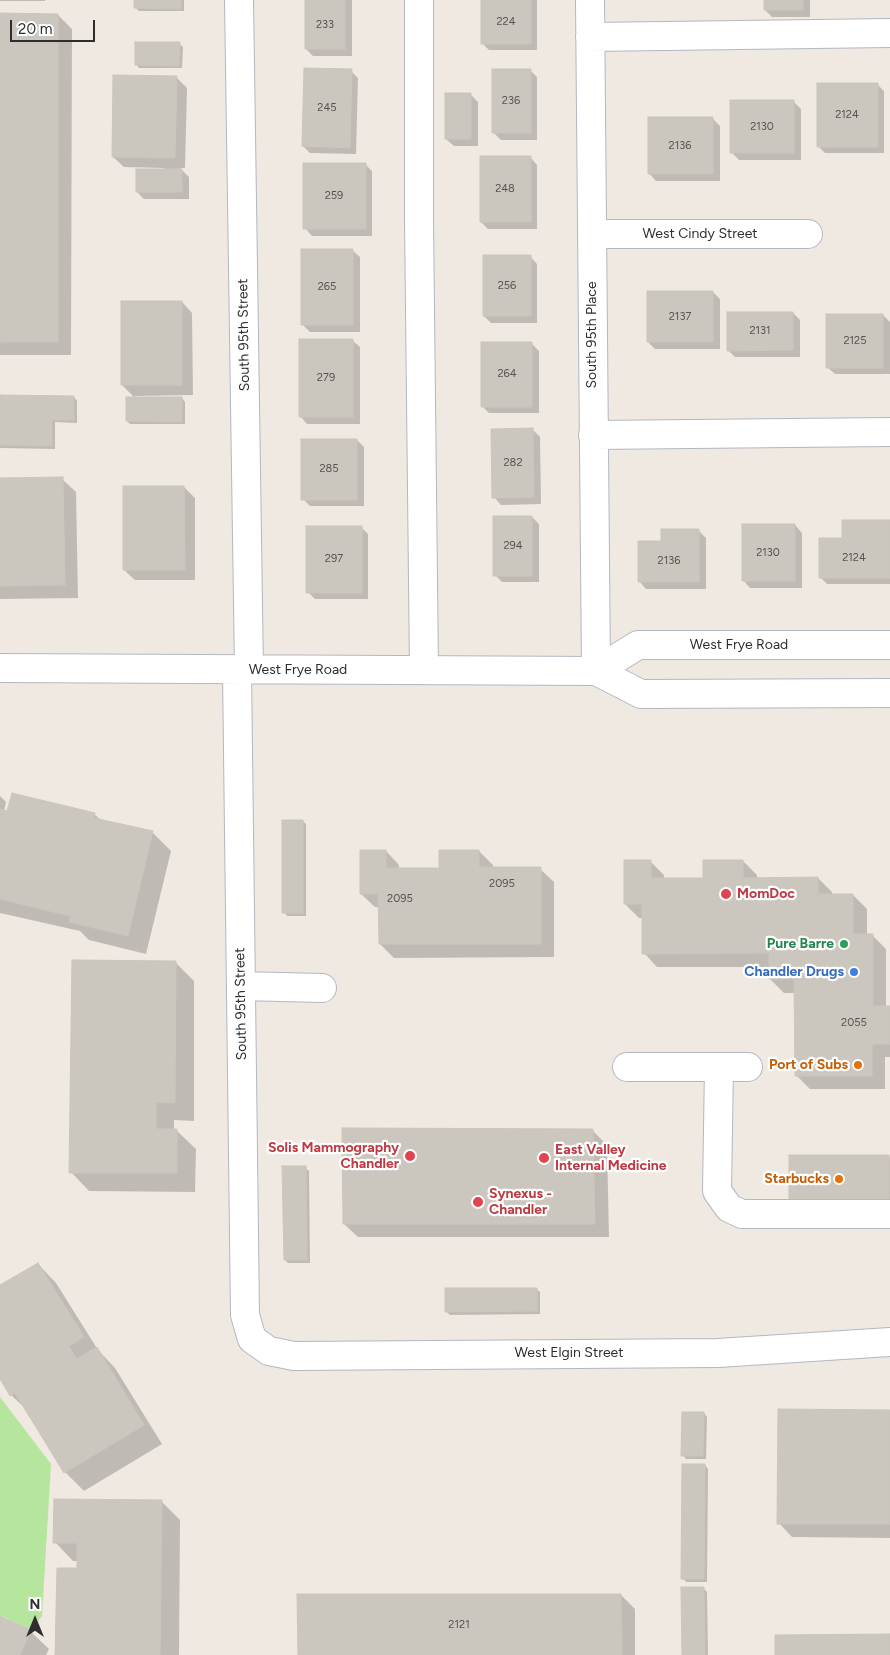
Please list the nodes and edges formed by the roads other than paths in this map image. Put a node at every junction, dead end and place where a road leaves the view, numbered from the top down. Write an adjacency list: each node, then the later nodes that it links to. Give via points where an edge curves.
1 (240, 0): 12 (street, South 95th Street)
2 (419, 0): 13 (street)
3 (590, 0): 5 (street, South 95th Place)
4 (890, 33): 5 (street)
5 (590, 37): 6 (street, South 95th Place)
6 (592, 234): 7 (street, West Cindy Street); 9 (street, South 95th Place)
7 (808, 234)
8 (890, 432): 9 (street)
9 (593, 435): 14 (street, South 95th Place)
10 (890, 645): 14 (street, West Frye Road, via 638,645)
11 (0, 668): 12 (street, West Frye Road)
12 (243, 670): 13 (street, West Frye Road); 16 (street, South 95th Street)
13 (424, 670): 14 (street, West Frye Road)
14 (596, 671): 15 (street, West Frye Road, via 641,694)
15 (890, 693)
16 (241, 986): 17 (street); 22 (street, South 95th Street, via 246,1315)
17 (322, 988)
18 (627, 1067): 19 (street)
19 (719, 1067): 20 (street); 21 (street, via 717,1191 728,1208 742,1214)
20 (748, 1067)
21 (890, 1214)
22 (252, 1338): 23 (street, West Elgin Street, via 270,1351 294,1356 718,1353)
23 (890, 1342)

